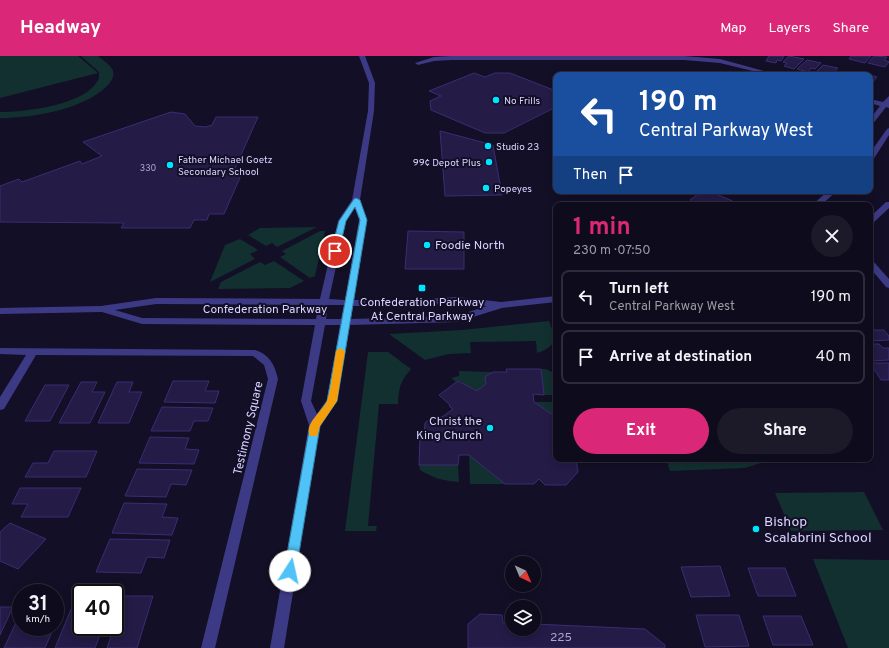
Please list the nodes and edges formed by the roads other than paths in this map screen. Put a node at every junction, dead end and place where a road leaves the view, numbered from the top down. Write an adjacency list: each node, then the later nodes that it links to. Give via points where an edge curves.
1 (362, 56): 12 (street, via 372,83 372,95)
2 (660, 57): 3 (street, via 451,58); 4 (street, via 720,61)
3 (418, 63)
4 (764, 72)
5 (889, 98): 7 (street)
6 (873, 101): 7 (street)
7 (887, 105): 8 (street)
8 (873, 121)
9 (889, 130): 10 (street)
10 (873, 154)
11 (829, 194): 13 (street)
12 (356, 200): 19 (street, via 342,221); 20 (street, via 363,220)
13 (820, 202)
14 (889, 204): 15 (street)
15 (873, 218)
16 (873, 266): 17 (street)
17 (889, 285)
18 (553, 299): 21 (street, Confederation Parkway)
19 (324, 302): 20 (street, Confederation Parkway); 22 (street, Confederation Parkway, via 156,301); 24 (street)
20 (350, 302): 21 (street, Confederation Parkway, via 410,303 456,300); 25 (street)
21 (501, 305): 25 (street, Confederation Parkway, via 456,319)
22 (101, 309): 23 (street, Confederation Parkway); 24 (street, Confederation Parkway, via 142,321)
23 (0, 311)
24 (320, 322): 25 (street, Confederation Parkway); 29 (street, via 306,401)
25 (346, 322): 29 (street, via 332,401)
26 (0, 351): 27 (street, Testimony Square)
27 (33, 351): 28 (street); 30 (street, Testimony Square, via 255,353 263,356 271,367 273,379)
28 (0, 406)
29 (315, 425): 31 (street)
30 (208, 648)
31 (277, 648)

